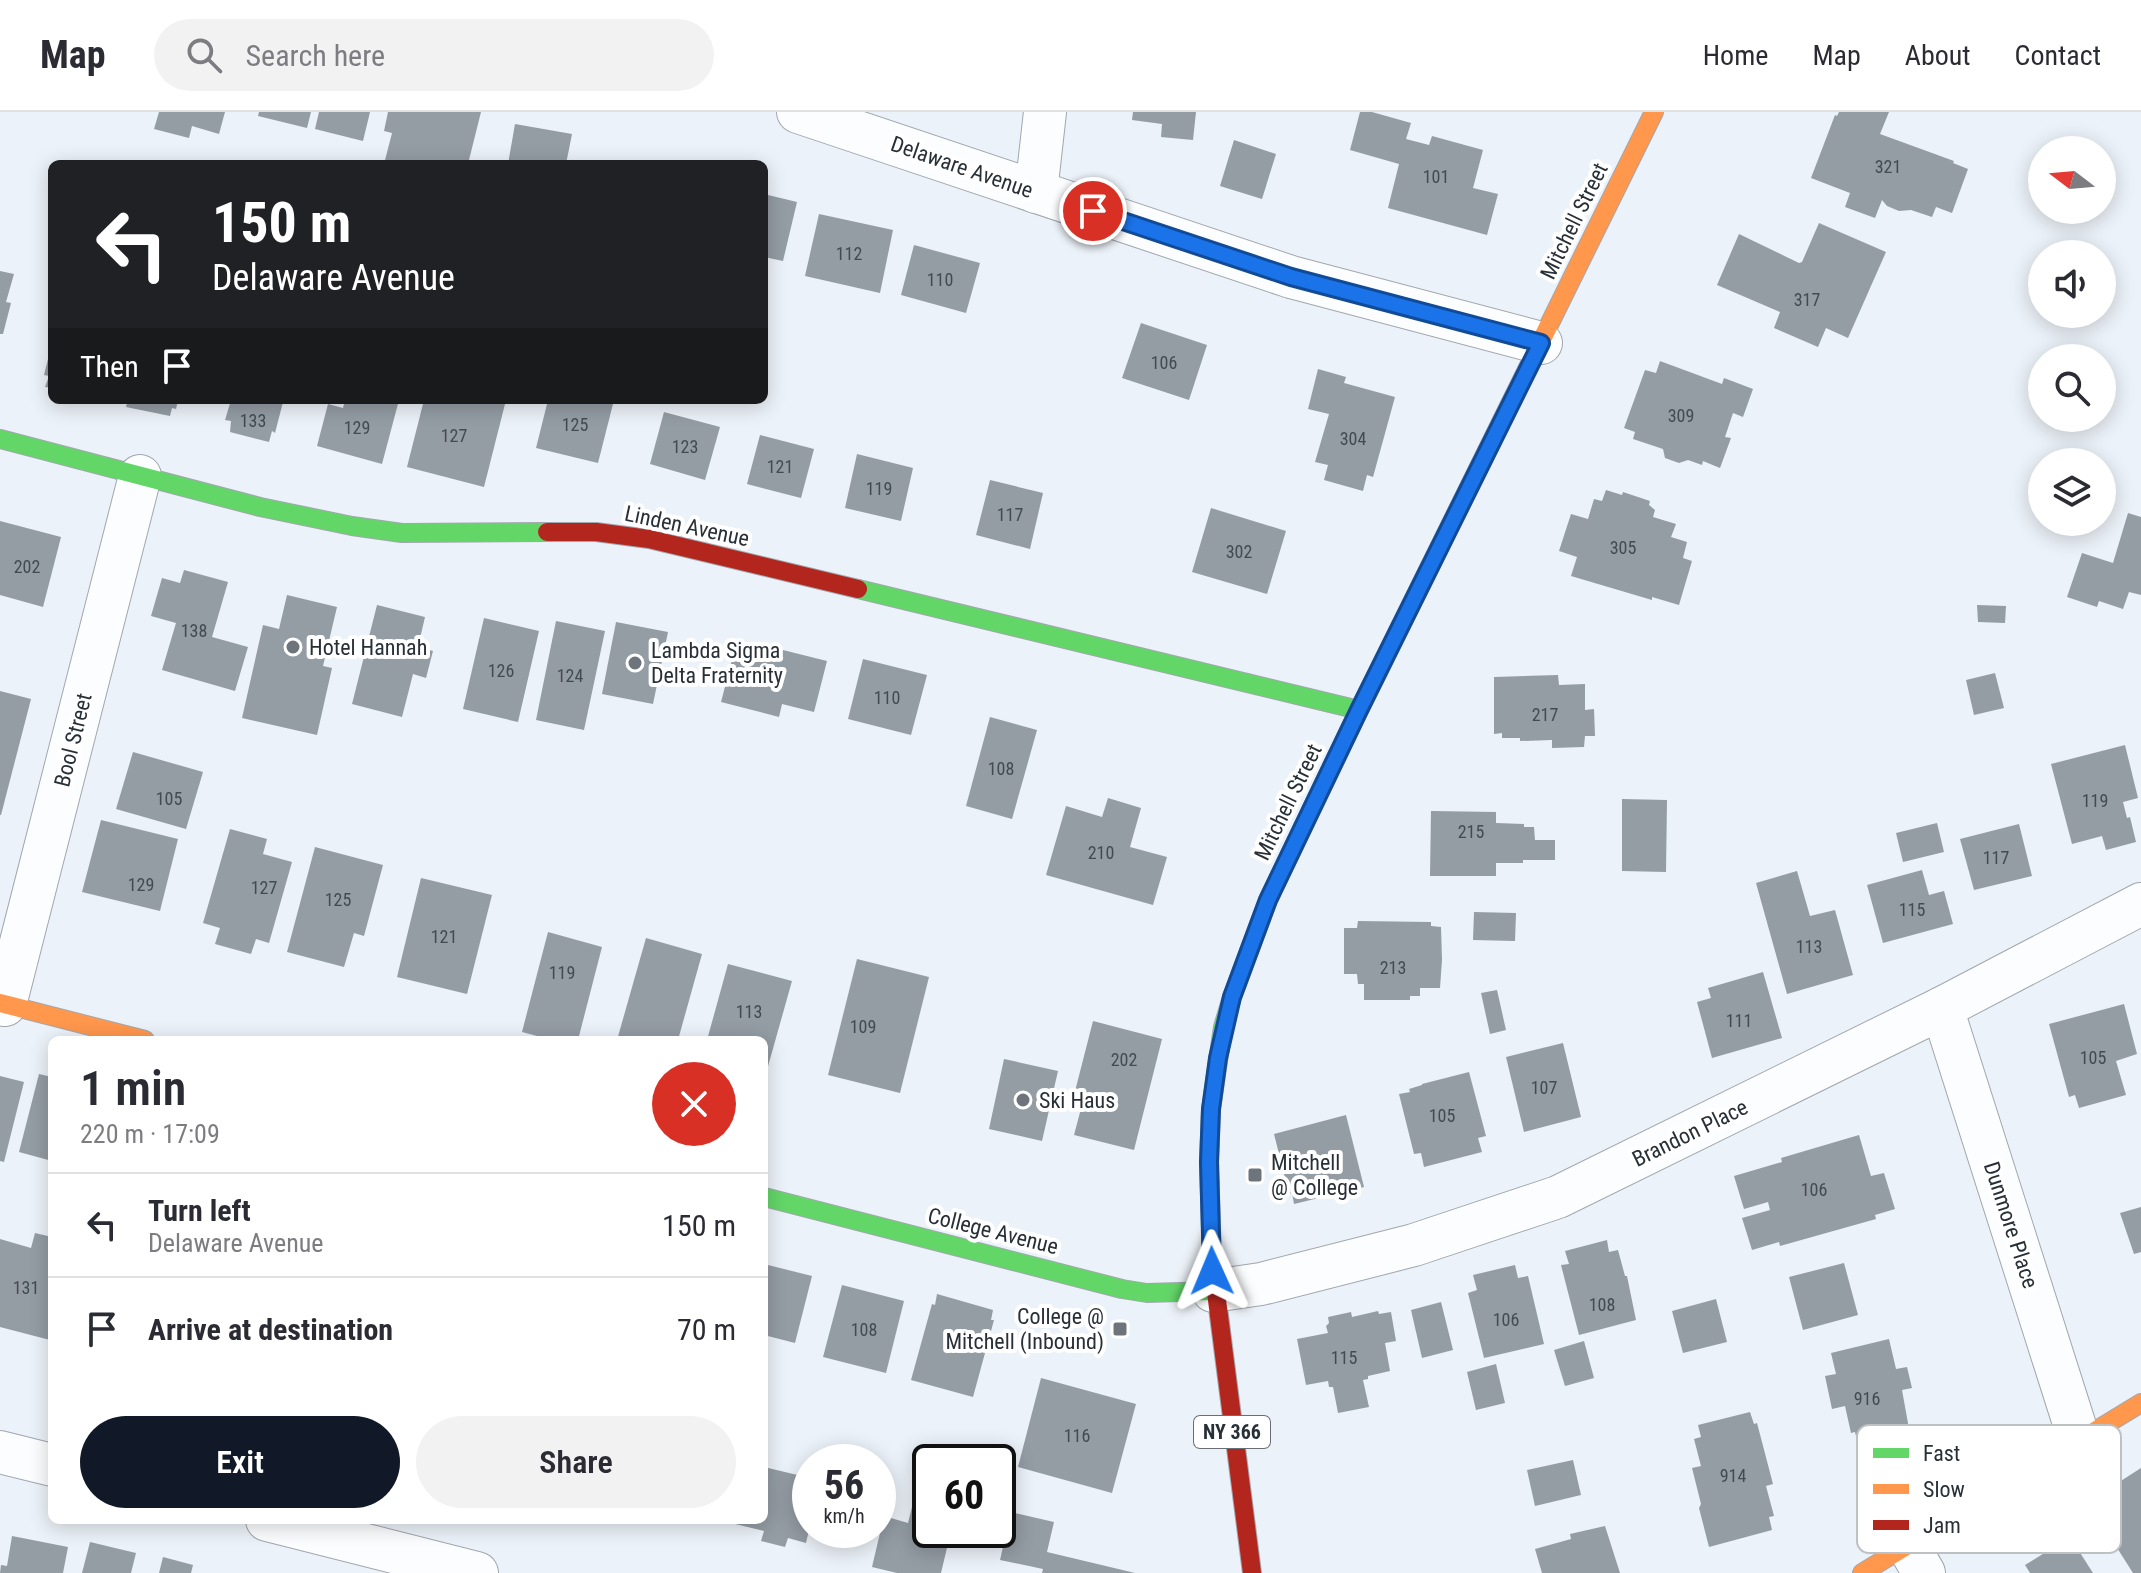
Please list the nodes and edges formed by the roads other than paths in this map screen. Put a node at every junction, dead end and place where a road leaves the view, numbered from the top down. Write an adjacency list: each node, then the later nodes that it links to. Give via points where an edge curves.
1 (798, 112): 4 (street, Delaware Avenue)
2 (1045, 112): 4 (street)
3 (1654, 112): 5 (main road, Mitchell Street / NY 366)
4 (1036, 192): 5 (street, Delaware Avenue, via 1291,277)
5 (1541, 343): 8 (main road, Mitchell Street / NY 366)
6 (0, 439): 7 (main road, Linden Avenue)
7 (140, 476): 8 (main road, Linden Avenue, via 260,507 402,533 596,532 649,539); 10 (street, Bool Street)
8 (1359, 710): 14 (main road, Mitchell Street / NY 366, via 1268,900 1223,1027 1211,1109)
9 (2141, 904): 11 (street, Brandon Place)
10 (2, 1004): 12 (main road)
11 (1942, 1008): 14 (street, Brandon Place, via 1558,1197 1414,1245); 16 (street, Dunmore Place)
12 (129, 1036)
13 (768, 1198): 14 (main road, College Avenue, via 1122,1289)
14 (1213, 1291): 24 (main road, Mitchell Street / NY 366)
15 (2141, 1403): 17 (main road)
16 (2075, 1425)
17 (2107, 1425)
18 (0, 1452): 19 (street)
19 (48, 1464)
20 (278, 1524): 22 (street)
21 (1915, 1558): 25 (main road)
22 (378, 1561): 23 (street)
23 (477, 1573)
24 (1252, 1573)
25 (1862, 1573)

